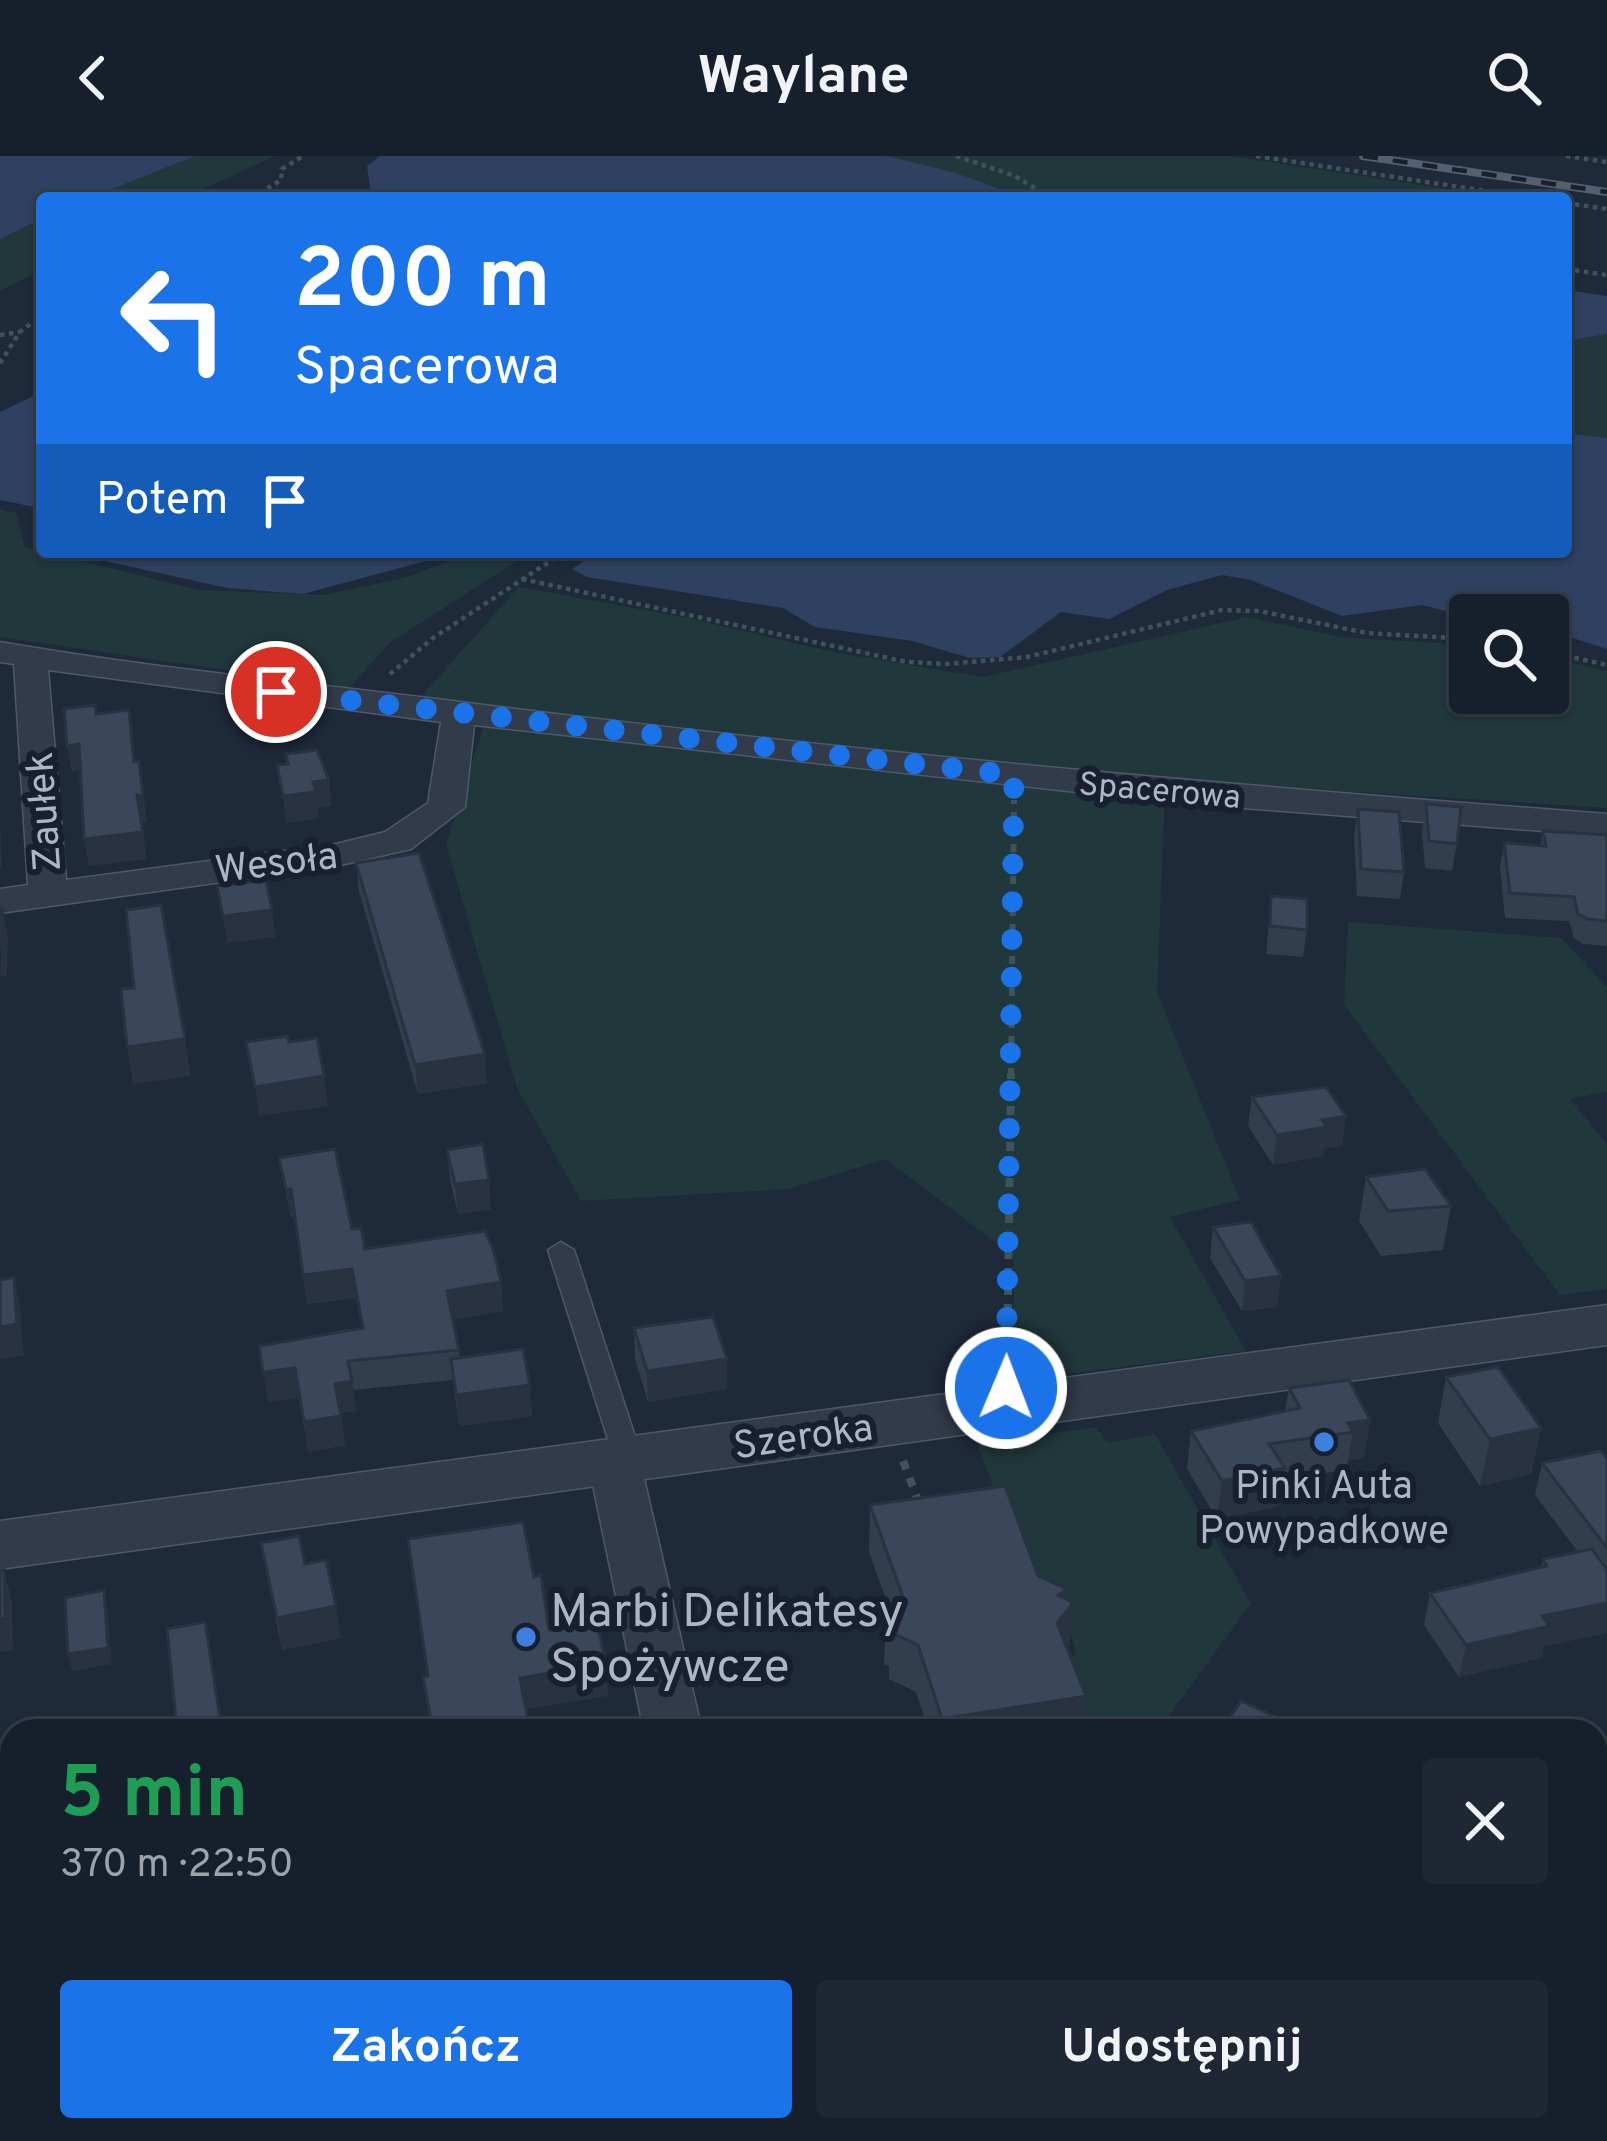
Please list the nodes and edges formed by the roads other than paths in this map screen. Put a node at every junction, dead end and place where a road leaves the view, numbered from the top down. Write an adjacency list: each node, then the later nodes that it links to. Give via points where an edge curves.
1 (15, 654): 2 (street, Spacerowa); 4 (street, Zaułek)
2 (463, 712): 3 (street, Spacerowa, via 1014,775); 4 (street, Wesoła, via 446,807 398,841)
3 (1607, 825)
4 (48, 896): 5 (street, Wesoła)
5 (0, 901)
6 (561, 1250): 8 (lane)
7 (1605, 1328): 8 (street, Szeroka)
8 (621, 1459): 9 (street, Szeroka); 10 (street)
9 (0, 1545)
10 (671, 1719)

